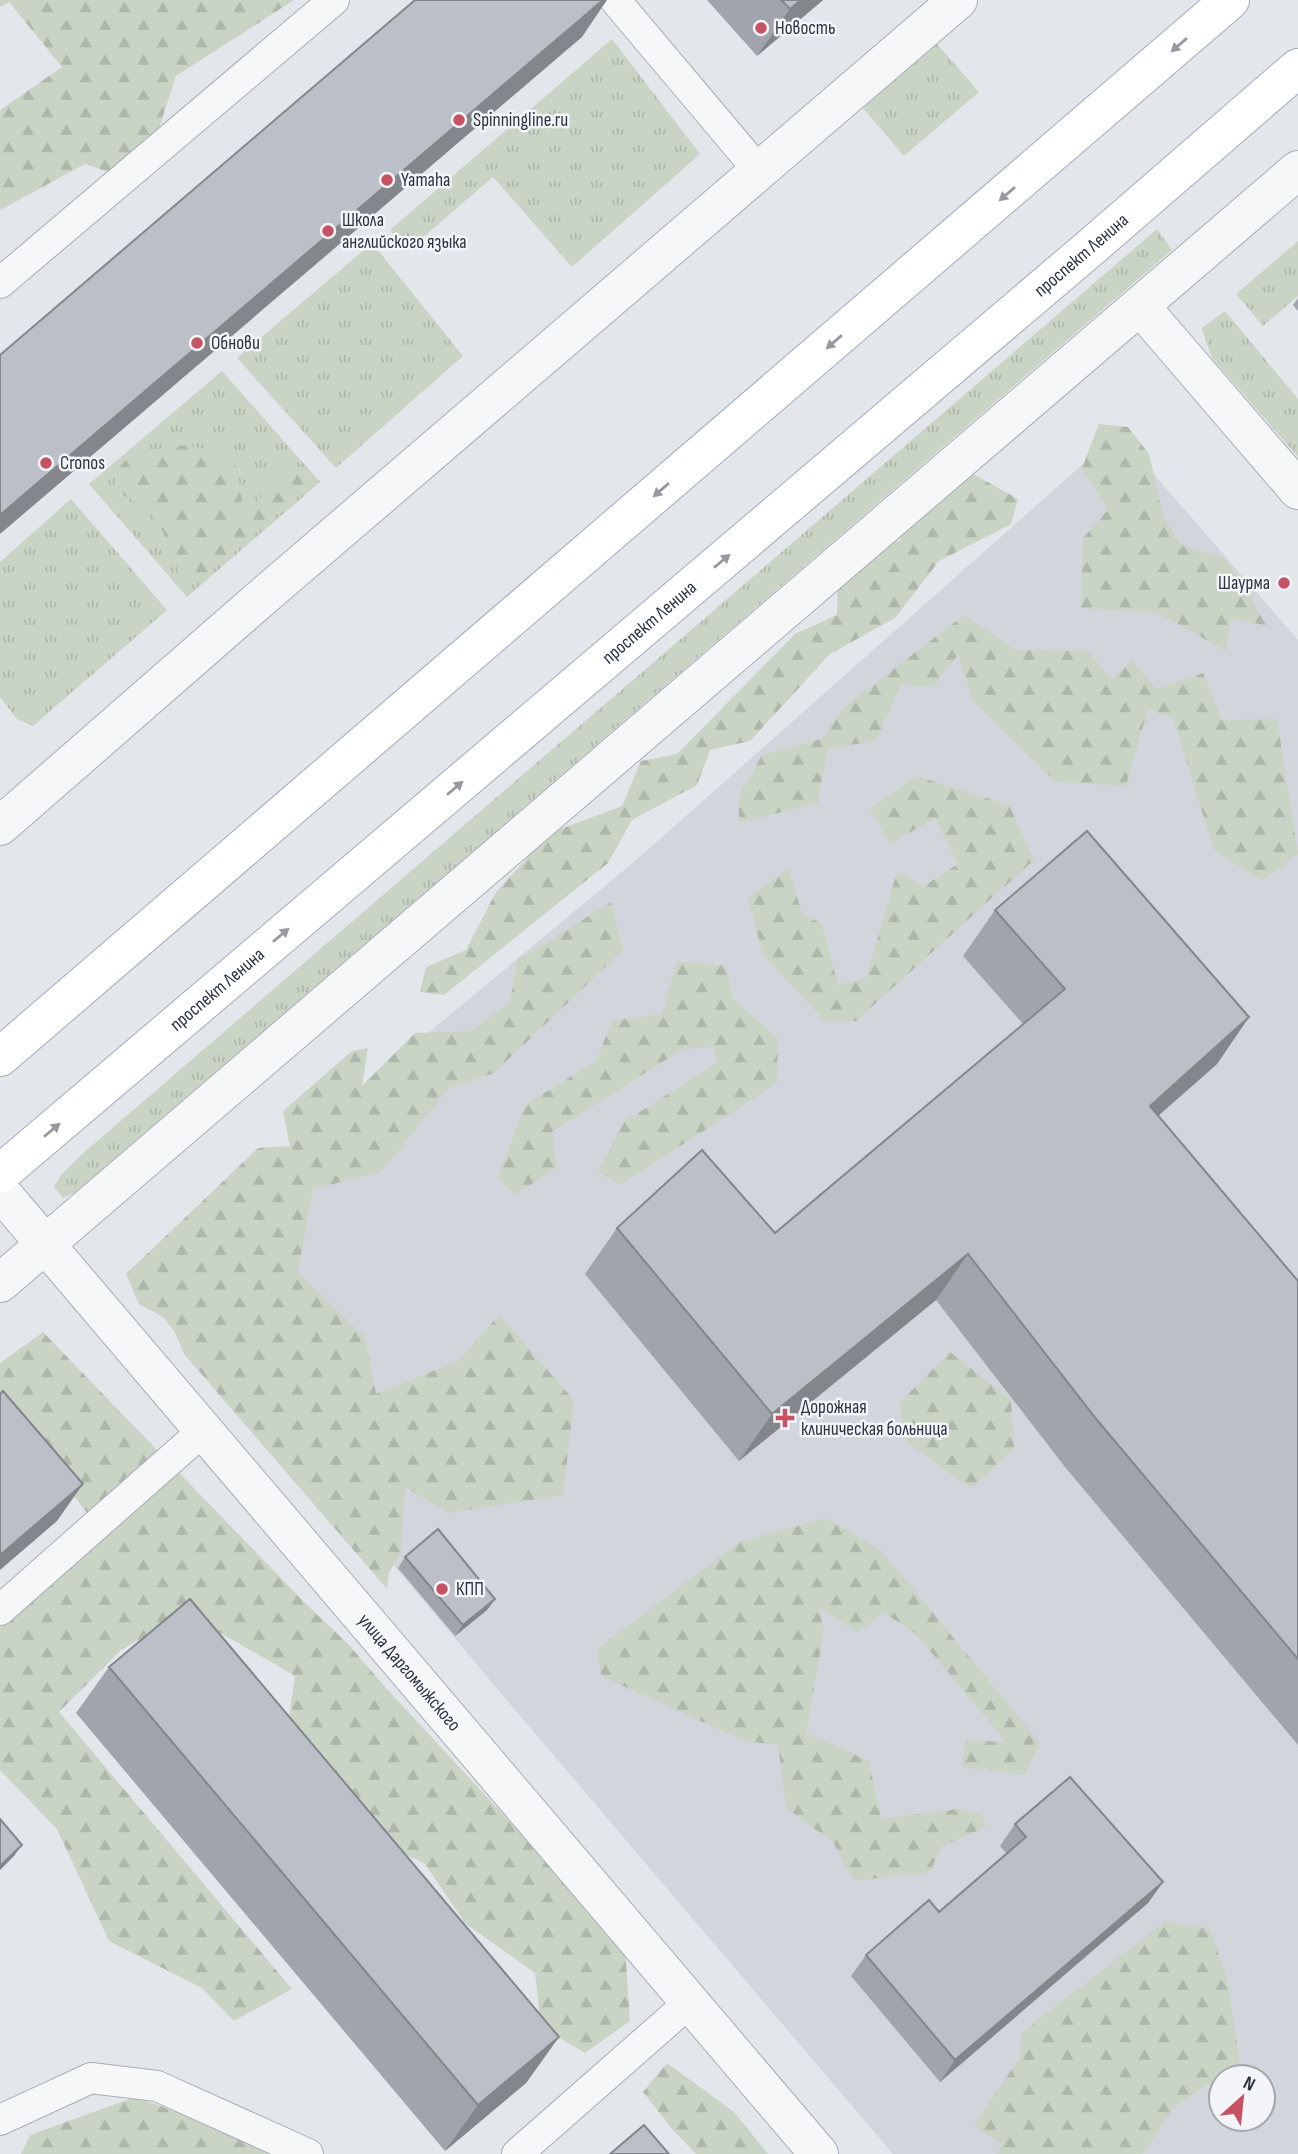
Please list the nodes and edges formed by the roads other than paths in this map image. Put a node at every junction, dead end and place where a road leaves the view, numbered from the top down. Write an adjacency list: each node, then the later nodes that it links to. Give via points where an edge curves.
1 (334, 0): 8 (lane)
2 (615, 0): 7 (lane)
3 (958, 0): 7 (street)
4 (1230, 0): 12 (main road, one-way to 12)
5 (1298, 68): 13 (main road, проспект Ленина, one-way to 5)
6 (1298, 170): 9 (street)
7 (759, 171): 11 (street)
8 (0, 283)
9 (1140, 306): 10 (street); 15 (street)
10 (1298, 490)
11 (0, 826)
12 (0, 1057)
13 (0, 1174)
14 (0, 1191): 15 (street, улица Даргомыжского)
15 (46, 1244): 16 (street); 17 (street, улица Даргомыжского)
16 (0, 1283)
17 (204, 1430): 18 (lane); 19 (street, улица Даргомыжского)
18 (0, 1610)
19 (690, 2002): 22 (lane); 23 (street, улица Даргомыжского)
20 (0, 2120): 21 (lane, via 91,2078 157,2086)
21 (308, 2154)
22 (517, 2154)
23 (819, 2154)

